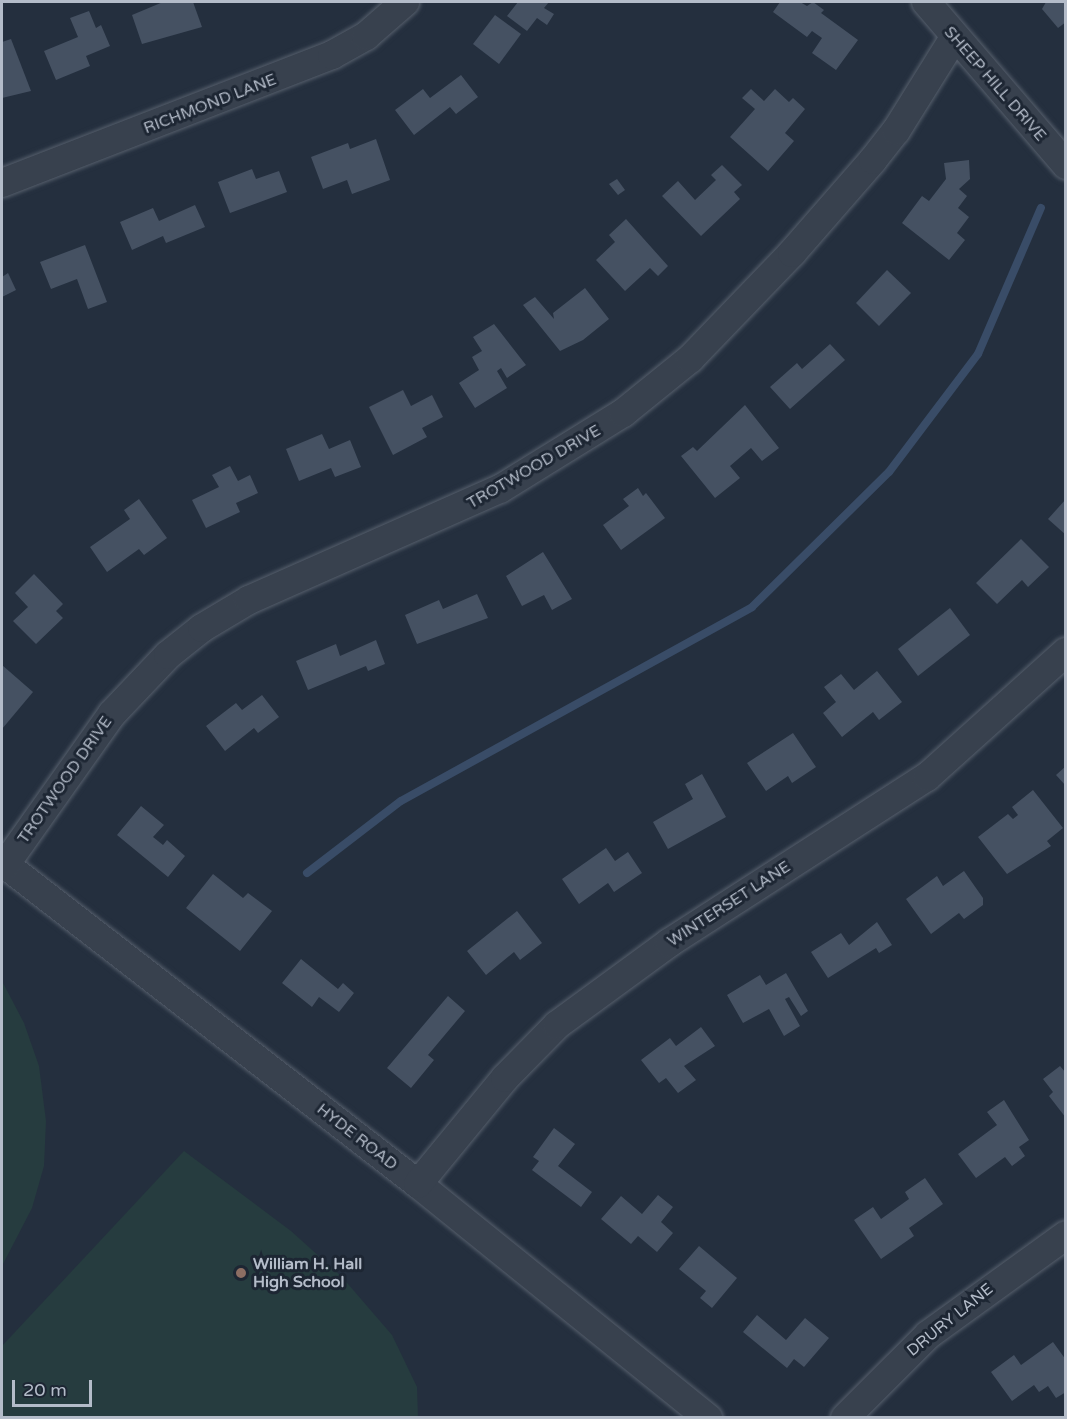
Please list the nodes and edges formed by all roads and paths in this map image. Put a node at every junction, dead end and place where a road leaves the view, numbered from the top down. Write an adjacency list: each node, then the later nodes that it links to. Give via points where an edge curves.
1 (405, 2): 5 (street, RICHMOND LANE, via 366,36 332,55)
2 (926, 2): 3 (street, SHEEP HILL DRIVE)
3 (954, 38): 4 (street, SHEEP HILL DRIVE); 7 (street, TROTWOOD DRIVE, via 896,131 873,159 792,253 690,359 623,413 509,484 418,528 257,596 202,628 168,655 112,714)
4 (1065, 165)
5 (2, 183)
6 (1065, 652): 8 (street, WINTERSET LANE, via 927,777 669,943 557,1024 505,1078)
7 (3, 864): 8 (street, HYDE ROAD)
8 (418, 1184): 10 (street, HYDE ROAD)
9 (1065, 1235): 11 (street, DRURY LANE, via 928,1335)
10 (708, 1418)
11 (844, 1418)

